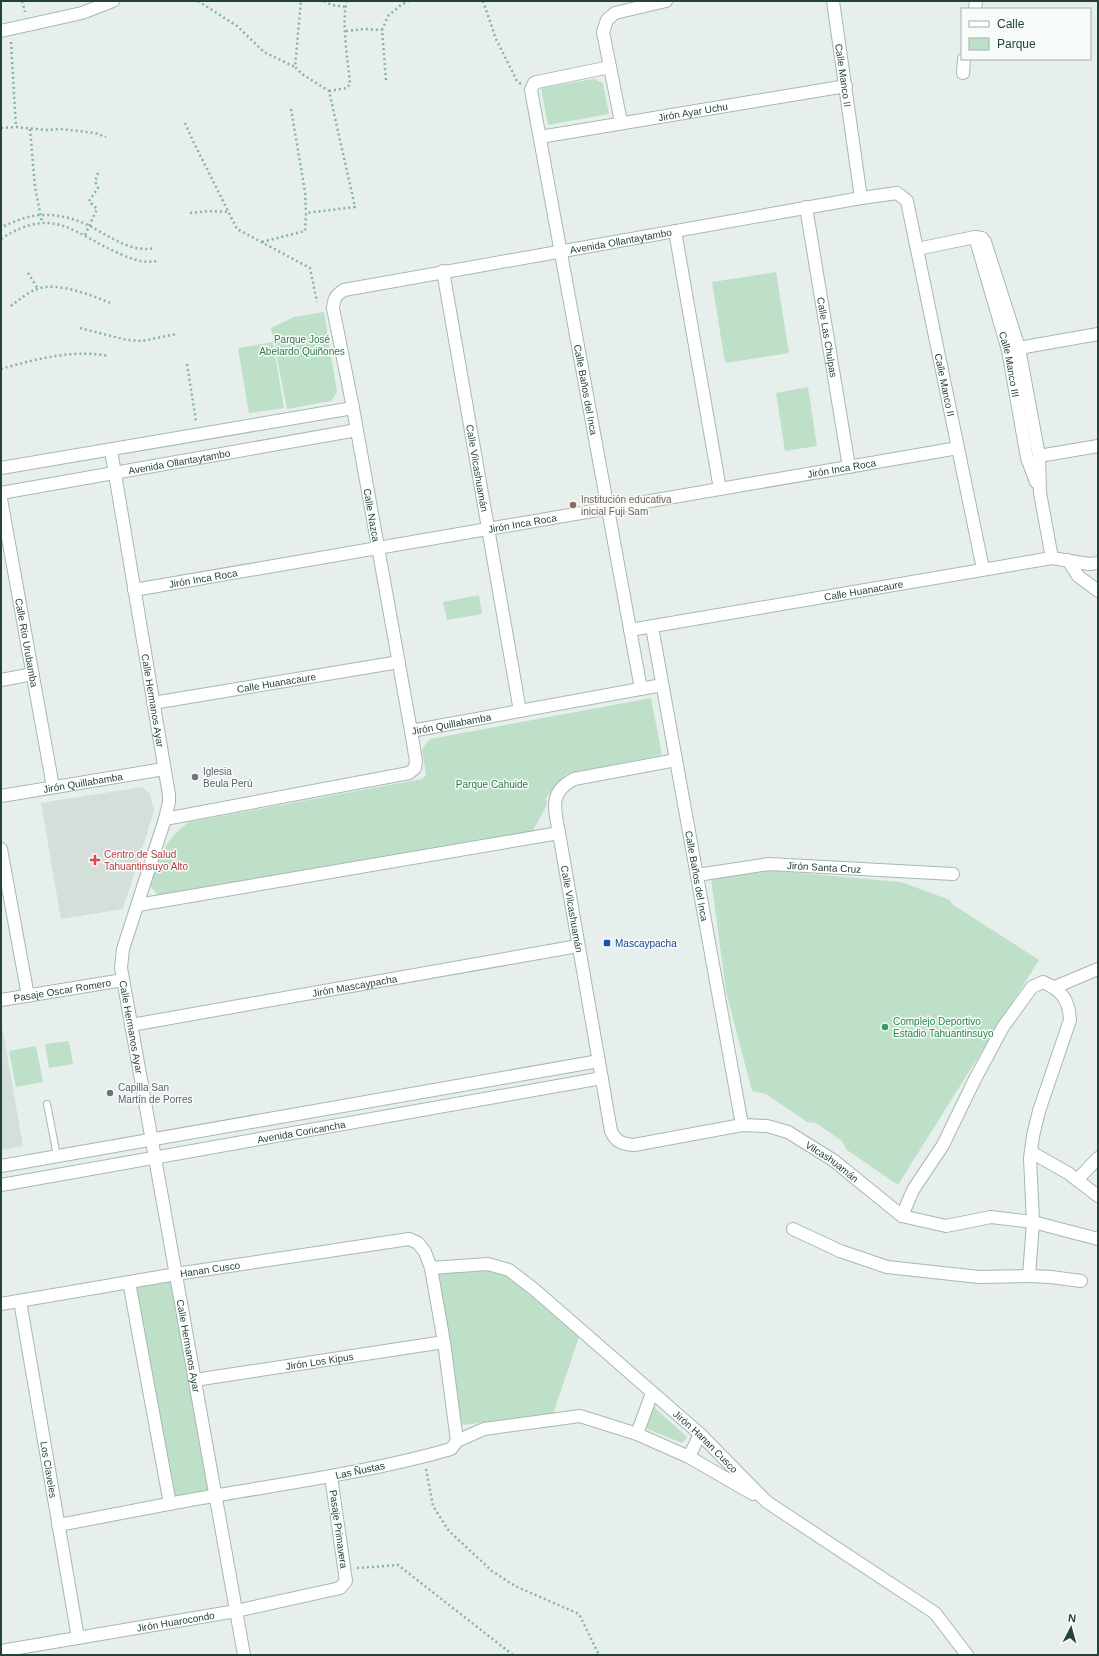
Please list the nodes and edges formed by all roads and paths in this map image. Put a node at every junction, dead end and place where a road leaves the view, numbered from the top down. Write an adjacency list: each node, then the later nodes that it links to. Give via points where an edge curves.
1 (114, 1): 12 (street, via 82,13)
2 (198, 1): 16 (path, via 237,26 264,52)
3 (301, 1): 16 (path)
4 (324, 1): 11 (path)
5 (347, 1): 11 (path)
6 (409, 1): 13 (path, via 388,16)
7 (483, 1): 21 (path, via 496,39 517,81)
8 (666, 1): 10 (street)
9 (833, 1): 20 (street, Calle Manco II)
10 (653, 2): 17 (street, via 615,12 607,20 604,32)
11 (346, 7): 14 (path)
12 (6, 30): 26 (path)
13 (382, 30): 14 (path); 19 (path)
14 (346, 31): 22 (path, via 350,84 347,88)
15 (964, 60): 18 (street)
16 (295, 67): 22 (path)
17 (610, 67): 21 (street, via 536,82); 24 (street)
18 (963, 73)
19 (386, 80)
20 (846, 86): 24 (street, Jirón Ayar Uchu); 32 (street, Calle Manco II)
21 (532, 90): 30 (street, Calle Baños del Inca)
22 (329, 91): 38 (path, via 356,207)
23 (291, 109): 38 (path, via 305,192)
24 (621, 122): 30 (street, Jirón Ayar Uchu)
25 (185, 123): 35 (path)
26 (16, 127): 27 (path); 28 (path)
27 (1, 128)
28 (30, 129): 29 (path, via 61,129 95,133); 37 (path)
29 (106, 137)
30 (540, 137): 49 (street, Calle Baños del Inca)
31 (99, 170): 41 (path, via 95,181 98,188 89,201 97,209)
32 (861, 198): 33 (street, Avenida Ollantaytambo, via 896,193); 34 (street, Avenida Ollantaytambo)
33 (907, 201): 48 (street, Calle Manco II)
34 (806, 208): 42 (street, Avenida Ollantaytambo); 72 (street, Calle Las Chulpas)
35 (228, 212): 36 (path); 46 (path, via 237,229)
36 (190, 213)
37 (41, 214): 39 (path); 40 (path); 41 (path, via 62,216)
38 (306, 214): 46 (path, via 305,231)
39 (42, 223): 43 (path, via 54,222 65,225); 44 (path, via 17,229)
40 (4, 226)
41 (90, 226): 43 (path); 47 (path, via 137,249)
42 (675, 231): 49 (street, Avenida Ollantaytambo); 75 (street)
43 (85, 235): 50 (path, via 132,259 148,263)
44 (1, 239)
45 (980, 239): 48 (street); 61 (street, Calle Manco III); 77 (street, Calle Manco III, via 1008,350 1027,458)
46 (262, 242): 55 (path, via 310,268)
47 (156, 248)
48 (917, 250): 69 (street, Calle Manco II)
49 (561, 251): 51 (street, Avenida Ollantaytambo); 79 (street, Calle Baños del Inca)
50 (159, 261)
51 (443, 271): 54 (street, Avenida Ollantaytambo, via 344,290); 80 (street, Calle Vilcashuamán)
52 (28, 273): 53 (path)
53 (38, 289): 56 (path, via 64,288); 57 (path)
54 (334, 298): 65 (street, Calle Nazca, via 333,308)
55 (318, 302)
56 (113, 304)
57 (11, 306)
58 (80, 328): 59 (path, via 127,340 142,341)
59 (176, 334)
60 (1098, 334): 61 (street)
61 (1019, 348): 71 (street, Calle Manco III)
62 (109, 356): 64 (path, via 75,354)
63 (187, 364): 67 (path)
64 (1, 369)
65 (353, 408): 66 (street, Calle Nazca); 67 (street)
66 (357, 430): 74 (street, Avenida Ollantaytambo); 81 (street, Calle Nazca)
67 (198, 435): 70 (street)
68 (1098, 446): 71 (street)
69 (958, 448): 72 (street, Jirón Inca Roca); 85 (street, Calle Manco II)
70 (111, 450): 73 (street); 74 (street, Calle Hermanos Ayar)
71 (1038, 456): 77 (street, Calle Manco III)
72 (849, 467): 75 (street, Jirón Inca Roca)
73 (1, 468)
74 (115, 472): 76 (street, Avenida Ollantaytambo); 86 (street, Calle Hermanos Ayar)
75 (720, 489): 79 (street, Jirón Inca Roca)
76 (1, 493)
77 (1040, 493): 82 (street, Calle Manco III)
78 (1, 499): 91 (street, Calle Rio Urubamba)
79 (608, 508): 80 (street, Jirón Inca Roca); 89 (street, Calle Baños del Inca)
80 (488, 529): 81 (street, Jirón Inca Roca); 96 (street, Calle Vilcashuamán)
81 (378, 548): 86 (street, Jirón Inca Roca); 90 (street, Calle Nazca)
82 (1052, 558): 83 (street, Calle Huanacaure); 85 (street, Calle Huanacaure)
83 (1068, 560): 84 (street, Calle Huanacaure); 87 (street, via 1078,576)
84 (1098, 563)
85 (983, 569): 88 (street, Calle Huanacaure)
86 (134, 590): 95 (street, Calle Hermanos Ayar)
87 (1098, 591)
88 (652, 627): 89 (street, Calle Huanacaure); 93 (street, Calle Baños del Inca)
89 (630, 630): 94 (street, Calle Baños del Inca)
90 (399, 662): 95 (street, Calle Huanacaure); 97 (street, Calle Nazca)
91 (32, 674): 92 (street); 100 (street, Calle Rio Urubamba)
92 (1, 680)
93 (662, 685): 94 (street, Jirón Quillabamba); 98 (street, Calle Baños del Inca)
94 (641, 689): 96 (street, Jirón Quillabamba)
95 (153, 703): 99 (street, Calle Hermanos Ayar)
96 (520, 711): 97 (street, Jirón Quillabamba)
97 (411, 731): 102 (street, Jirón Quillabamba, via 416,761 415,768 409,773)
98 (676, 760): 103 (street, Calle Vilcashuamán, via 574,779 559,790 555,798 554,807); 106 (street, Calle Baños del Inca)
99 (164, 769): 100 (street, Jirón Quillabamba); 102 (street, Calle Hermanos Ayar, via 169,795)
100 (53, 787): 101 (street, Jirón Quillabamba)
101 (1, 796)
102 (165, 819): 107 (street, Calle Hermanos Ayar)
103 (559, 833): 107 (street); 108 (street, Calle Vilcashuamán)
104 (1, 849): 112 (street)
105 (952, 874): 106 (street, Jirón Santa Cruz, via 768,864)
106 (697, 875): 118 (street, Calle Baños del Inca)
107 (138, 905): 110 (street, Calle Hermanos Ayar, via 121,958)
108 (578, 946): 114 (street, Jirón Mascaypacha); 115 (street, Calle Vilcashuamán)
109 (1098, 969): 111 (street)
110 (123, 980): 112 (street, Pasaje Oscar Romero); 114 (street, Calle Hermanos Ayar)
111 (1055, 987): 121 (street, via 1065,999 1070,1020 1040,1111); 129 (street, via 1043,982 1032,988 1003,1027 943,1145 913,1190)
112 (28, 996): 113 (street, Pasaje Oscar Romero)
113 (1, 1000)
114 (131, 1025): 119 (street, Calle Hermanos Ayar)
115 (598, 1061): 116 (street, Calle Vilcashuamán); 119 (street, Avenida Coricancha)
116 (602, 1078): 120 (street, Calle Vilcashuamán, via 611,1131 615,1139); 123 (street, Avenida Coricancha)
117 (47, 1104): 122 (lane)
118 (742, 1124): 120 (street, Vilcashuamán, via 634,1145); 129 (street, Vilcashuamán, via 767,1126 788,1132 833,1160)
119 (152, 1140): 122 (street, Avenida Coricancha); 123 (street, Calle Hermanos Ayar)
120 (622, 1144)
121 (1031, 1152): 126 (street); 130 (street)
122 (57, 1156): 125 (street, Avenida Coricancha)
123 (155, 1158): 127 (street, Avenida Coricancha); 134 (street, Calle Hermanos Ayar)
124 (1098, 1158): 126 (street)
125 (1, 1166)
126 (1077, 1180): 128 (street)
127 (1, 1185)
128 (1098, 1196)
129 (902, 1216): 130 (street, Vilcashuamán, via 946,1226 991,1217)
130 (1033, 1222): 132 (street, Vilcashuamán); 135 (street)
131 (793, 1229): 135 (street, via 840,1251 887,1267 979,1277)
132 (1098, 1239)
133 (431, 1268): 134 (street, Hanan Cusco, via 425,1252 418,1243 409,1239); 140 (street); 142 (street, Jirón Hanan Cusco, via 488,1264 509,1270)
134 (176, 1274): 137 (street, Hanan Cusco); 141 (street, Calle Hermanos Ayar)
135 (1029, 1276): 136 (street, via 1051,1276)
136 (1081, 1281)
137 (129, 1282): 138 (street, Hanan Cusco); 151 (street)
138 (20, 1301): 139 (street, Hanan Cusco); 152 (street, Los Claveles)
139 (1, 1304)
140 (444, 1342): 141 (street, Jirón Los Kipus); 145 (street)
141 (195, 1380): 149 (street, Calle Hermanos Ayar)
142 (652, 1393): 143 (street); 144 (street, Jirón Hanan Cusco)
143 (637, 1434): 145 (street, Las Ñustas, via 580,1416 484,1429); 147 (street, Las Ñustas)
144 (700, 1434): 147 (street); 150 (street, Jirón Hanan Cusco)
145 (457, 1441): 146 (street, Las Ñustas, via 452,1449)
146 (424, 1457): 148 (street, Las Ñustas); 160 (path, via 433,1506 449,1531 492,1571 515,1586 578,1614)
147 (689, 1457): 150 (street, Las Ñustas)
148 (331, 1476): 149 (street, Las Ñustas); 153 (street, Pasaje Primavera)
149 (216, 1496): 151 (street, Las Ñustas); 155 (street, Calle Hermanos Ayar)
150 (767, 1502): 161 (street, Jirón Hanan Cusco, via 935,1613)
151 (170, 1504): 152 (street, Las Ñustas)
152 (58, 1525): 156 (street, Los Claveles)
153 (344, 1568): 154 (street, Pasaje Primavera); 159 (path, via 398,1566)
154 (346, 1581): 155 (street, Jirón Huarocondo, via 340,1588)
155 (236, 1611): 156 (street, Jirón Huarocondo); 158 (street, Calle Hermanos Ayar)
156 (78, 1638): 157 (street, Jirón Huarocondo)
157 (1, 1651)
158 (244, 1655)
159 (512, 1655)
160 (599, 1655)
161 (967, 1655)

